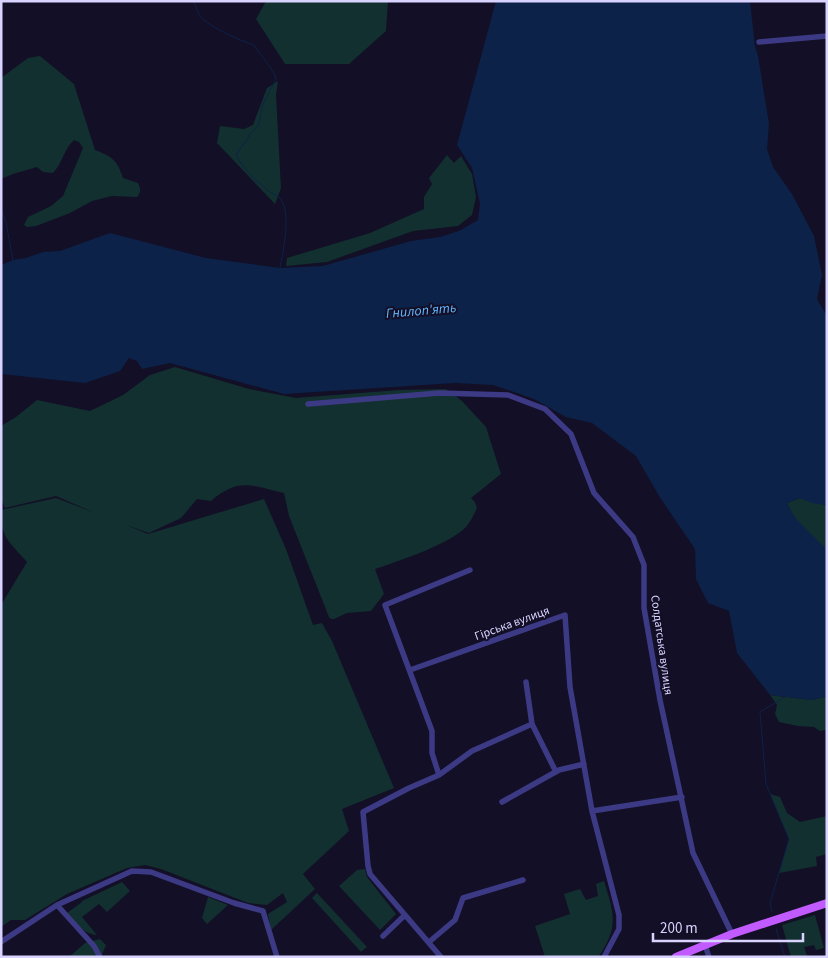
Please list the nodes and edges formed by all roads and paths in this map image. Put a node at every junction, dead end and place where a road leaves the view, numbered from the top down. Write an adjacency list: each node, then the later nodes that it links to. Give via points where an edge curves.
1 (827, 36): 2 (street)
2 (760, 42)
3 (308, 404): 11 (street, Солдатська вулиця, via 439,393 508,395 545,409 571,434 594,493 633,537 644,565 644,608)
4 (470, 570): 5 (street, via 385,605)
5 (410, 670): 8 (street, Гірська вулиця, via 565,615 570,688); 10 (street, via 432,731 432,752)
6 (526, 682): 7 (street)
7 (532, 724): 9 (street); 10 (street, via 472,751)
8 (584, 764): 9 (street); 13 (street, Гірська вулиця)
9 (556, 772): 12 (street)
10 (439, 775): 17 (street, via 363,812 370,874)
11 (682, 798): 13 (street); 18 (street, Солдатська вулиця, via 693,853)
12 (502, 802)
13 (592, 811): 26 (street, Гірська вулиця, via 619,915 619,929)
14 (522, 880): 21 (street, via 463,898 455,920)
15 (827, 903): 18 (main road)
16 (57, 905): 20 (street); 23 (street); 24 (street, via 132,872 150,872 263,912)
17 (405, 915): 19 (street); 21 (street)
18 (732, 934): 22 (main road)
19 (383, 936)
20 (2, 940)
21 (429, 942): 25 (street)
22 (706, 945): 27 (main road); 28 (street)
23 (100, 957)
24 (277, 957)
25 (442, 957)
26 (604, 957)
27 (676, 957)
28 (709, 957)

